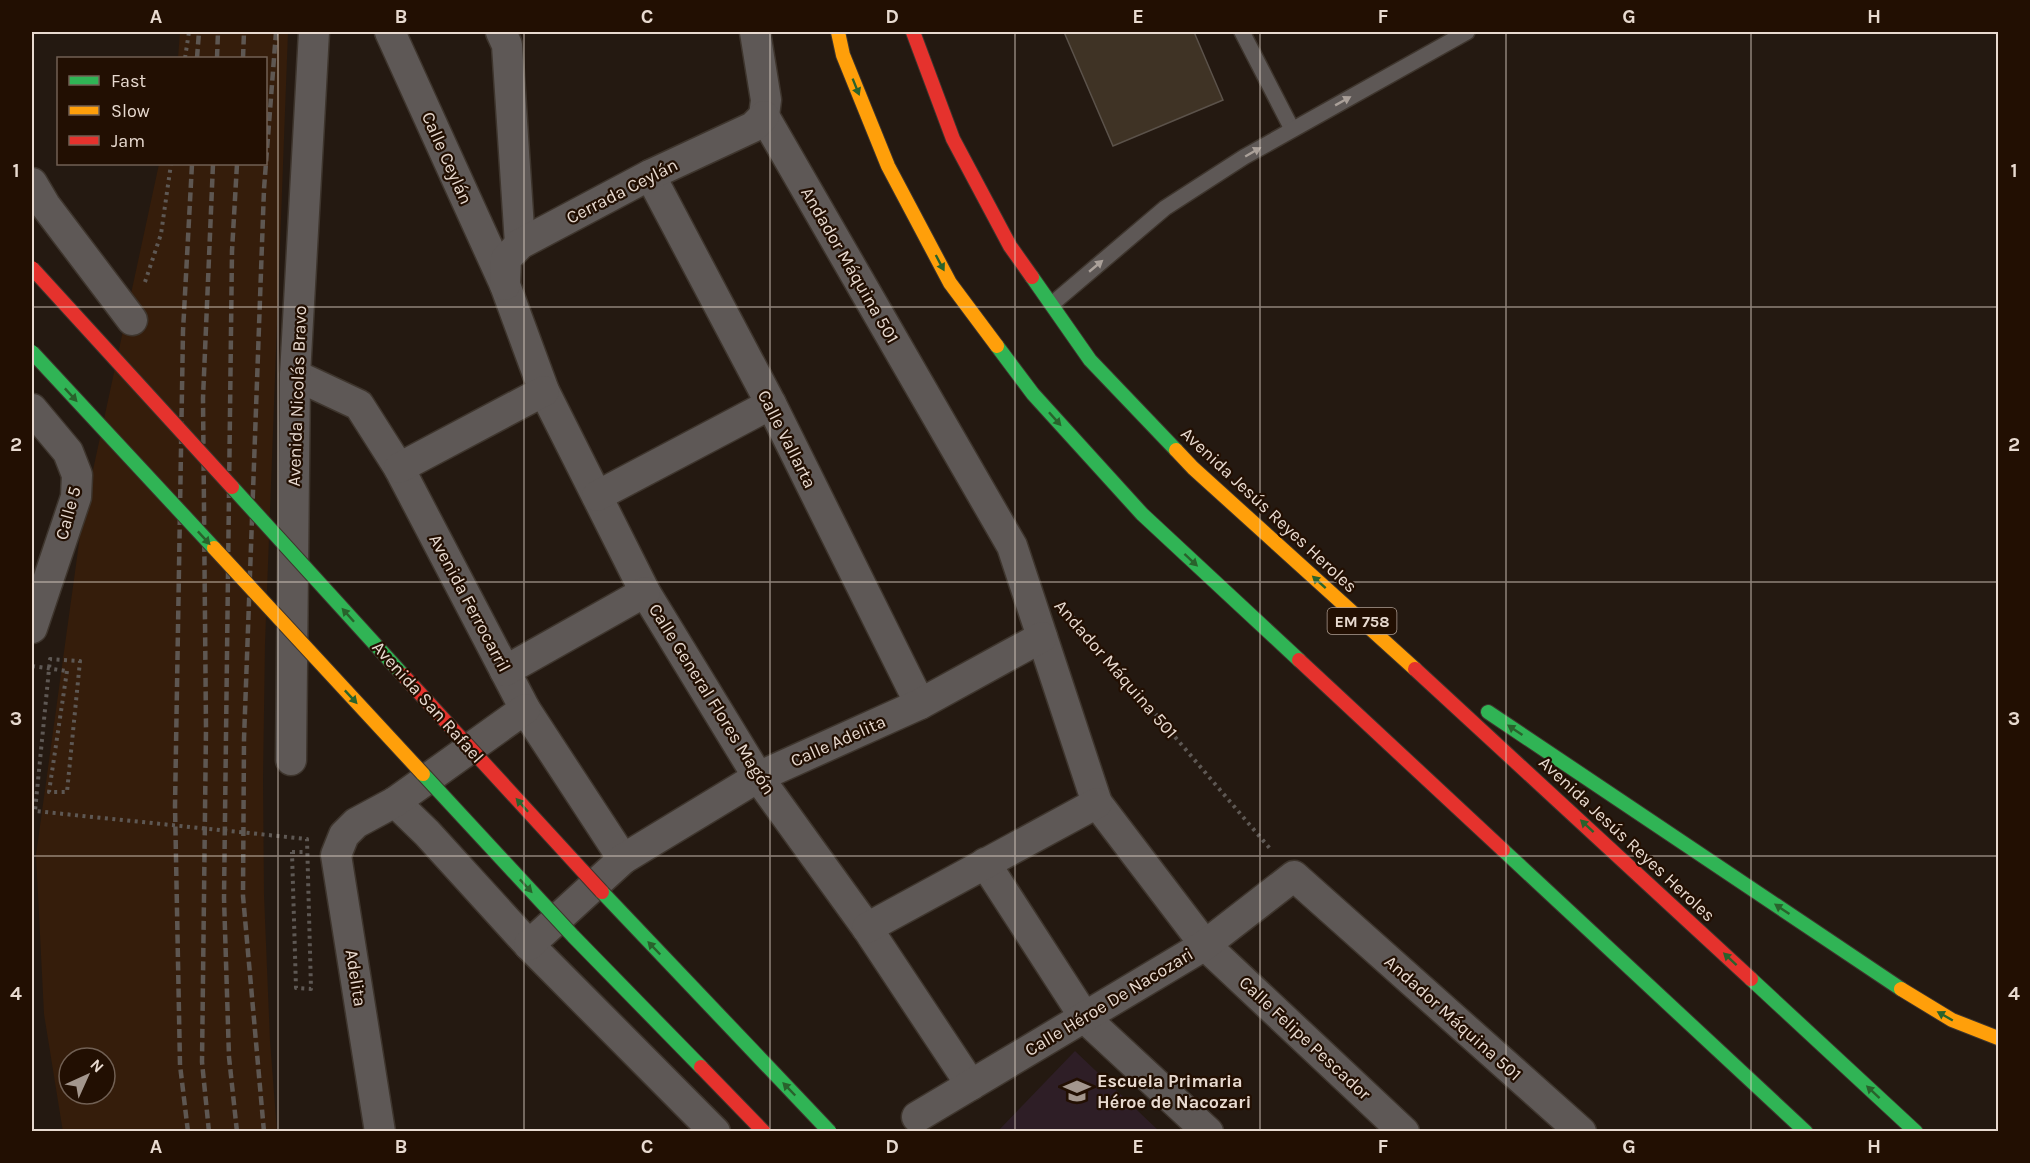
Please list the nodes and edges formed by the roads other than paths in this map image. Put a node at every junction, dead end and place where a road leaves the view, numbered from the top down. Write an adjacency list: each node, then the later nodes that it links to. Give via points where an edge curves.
1 (314, 32): 19 (street, Avenida Nicolás Bravo)
2 (390, 32): 15 (street, Calle Ceylán)
3 (501, 32): 13 (street, via 507,45)
4 (755, 32): 9 (street, via 766,100)
5 (838, 32): 53 (main road, one-way to 53, via 843,55 888,166 950,283 1032,394 1142,514)
6 (913, 32): 16 (main road, Avenida Jesús Reyes Heroles / EM 758, via 953,139 1010,246)
7 (1242, 32): 10 (lane)
8 (1467, 32): 10 (lane, one-way to 8)
9 (764, 116): 11 (street, Cerrada Ceylán, via 753,127); 27 (street, Andador Máquina 501, via 1012,546)
10 (1292, 129): 16 (lane, one-way to 10, via 1165,208)
11 (650, 175): 13 (street, Cerrada Ceylán); 21 (street, Calle Vallarta)
12 (36, 204): 17 (street)
13 (520, 244): 15 (street, via 507,259)
14 (32, 268): 49 (main road, Avenida San Rafael, one-way to 14, bridge, via 626,919)
15 (505, 285): 20 (street, Calle General Flores Magón)
16 (1052, 304): 28 (main road, Avenida Jesús Reyes Heroles / EM 758, one-way to 16, via 1193,468 1090,360)
17 (132, 320)
18 (32, 352): 48 (main road, one-way to 48, bridge, via 573,936)
19 (295, 375): 23 (street, Avenida Ferrocarril, via 359,405); 32 (street, Avenida Nicolás Bravo)
20 (544, 391): 23 (street); 24 (street, Calle General Flores Magón)
21 (771, 404): 24 (street); 30 (street, Calle Vallarta)
22 (32, 409): 26 (street, Calle 5, via 68,452 77,475 75,497)
23 (399, 468): 29 (street, Avenida Ferrocarril)
24 (597, 496): 25 (street, Calle General Flores Magón)
25 (645, 592): 29 (street); 33 (street, Calle General Flores Magón)
26 (32, 627)
27 (1042, 637): 30 (street, Calle Adelita); 35 (street, Andador Máquina 501)
28 (1393, 649): 43 (main road, one-way to 28, via 1951,1020 1926,1005); 54 (main road, Avenida Jesús Reyes Heroles / EM 758, one-way to 28)
29 (505, 670): 31 (street, Avenida Ferrocarril)
30 (920, 704): 33 (street, Calle Adelita)
31 (525, 709): 34 (street); 36 (street, Avenida Ferrocarril)
32 (291, 760)
33 (758, 777): 36 (street, Calle Adelita); 39 (street, Calle General Flores Magón)
34 (395, 802): 40 (street); 46 (street, Adelita, via 356,823 344,835 336,855)
35 (1097, 803): 37 (street); 41 (street, Calle Felipe Pescador)
36 (622, 859): 40 (street, Calle Adelita)
37 (985, 863): 39 (street); 42 (street)
38 (1294, 876): 41 (street, Calle Héroe De Nacozari); 52 (street, Andador Máquina 501)
39 (867, 928): 44 (street, Calle General Flores Magón)
40 (529, 945): 47 (street)
41 (1205, 945): 42 (street, Calle Héroe De Nacozari); 51 (street, Calle Felipe Pescador)
42 (1085, 1018): 44 (street, Calle Héroe De Nacozari); 50 (street)
43 (1998, 1038)
44 (971, 1085): 45 (street, Calle Héroe De Nacozari)
45 (917, 1117)
46 (380, 1131)
47 (716, 1131)
48 (764, 1131)
49 (830, 1131)
50 (1208, 1131)
51 (1404, 1131)
52 (1581, 1131)
53 (1806, 1131)
54 (1916, 1131)

